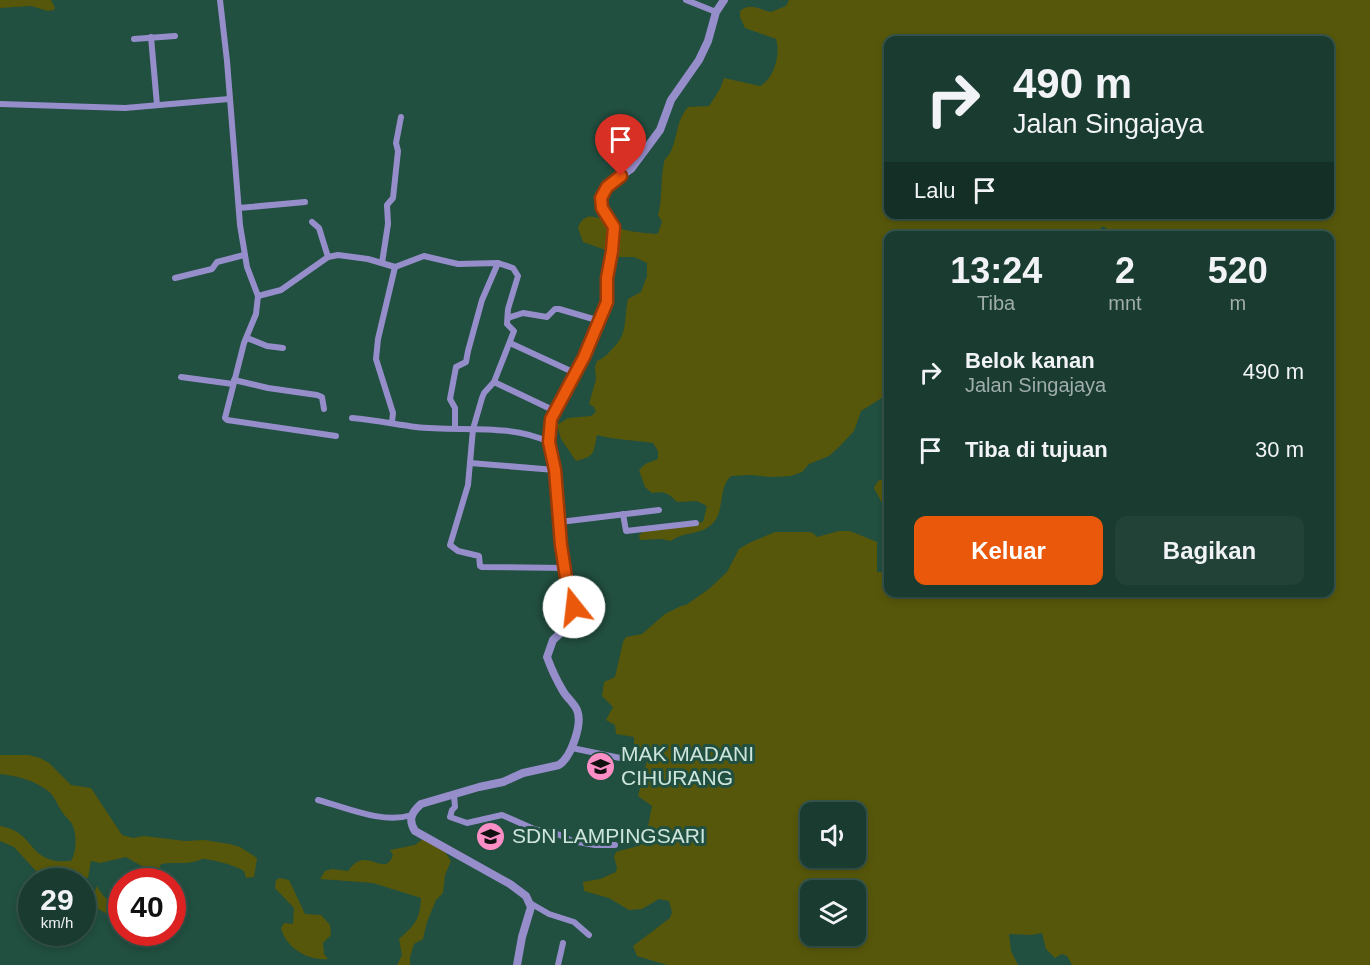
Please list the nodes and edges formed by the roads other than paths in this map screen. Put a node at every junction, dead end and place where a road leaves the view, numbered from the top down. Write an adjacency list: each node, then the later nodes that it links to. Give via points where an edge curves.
1 (220, 0): 8 (street)
2 (686, 0): 4 (street)
3 (724, 0): 4 (street)
4 (716, 12): 23 (street, via 699,60 671,100 660,130 631,170 611,183 601,198 602,208 614,227 607,302)
5 (175, 36): 6 (street)
6 (152, 37): 7 (street); 10 (street)
7 (134, 39)
8 (229, 99): 10 (street); 13 (street)
9 (0, 105): 10 (street)
10 (157, 105)
11 (400, 117): 17 (street, via 393,199 387,207)
12 (305, 202): 13 (street)
13 (239, 208): 15 (street)
14 (312, 222): 16 (street, via 319,228)
15 (244, 255): 20 (street, via 217,262 212,269); 21 (street)
16 (328, 256): 17 (street, via 346,255); 21 (street, via 282,290)
17 (382, 263): 19 (street)
18 (498, 263): 19 (street, via 458,264 424,256); 22 (street, via 513,268 518,276); 35 (street, via 482,300 466,362 455,369 450,399)
19 (395, 267): 34 (street, via 376,359)
20 (175, 278)
21 (258, 296): 24 (street)
22 (508, 318): 23 (street, via 523,313 548,317 559,309); 25 (street, via 507,324 514,331)
23 (600, 321): 27 (street)
24 (247, 338): 26 (street); 29 (street)
25 (510, 343): 27 (street); 30 (street)
26 (283, 348)
27 (575, 373): 32 (street)
28 (181, 377): 29 (street)
29 (234, 382): 31 (street, via 317,394 322,397); 37 (street, via 225,420)
30 (495, 382): 32 (street); 36 (street, via 484,393)
31 (324, 409)
32 (555, 411): 38 (street, via 549,423)
33 (352, 418): 34 (street)
34 (393, 422): 35 (street)
35 (455, 428): 36 (street)
36 (473, 429): 38 (street, via 525,434); 39 (street)
37 (336, 436)
38 (549, 442): 40 (street)
39 (470, 463): 40 (street); 45 (street, via 452,548 479,556 480,566 486,568)
40 (555, 470): 43 (street)
41 (659, 510): 42 (street)
42 (623, 514): 43 (street); 44 (street, via 626,531)
43 (560, 522): 45 (street)
44 (696, 523)
45 (565, 568): 46 (street, via 574,617 553,640 547,657 578,712)
46 (572, 748): 47 (street); 48 (street, via 559,765)
47 (620, 758)
48 (454, 795): 50 (street, via 421,804); 51 (street, via 455,807 450,817 461,821 502,815 572,841)
49 (318, 800): 50 (street, via 380,817)
50 (412, 815): 52 (street, via 410,824 415,831 510,884)
51 (615, 845)
52 (530, 903): 53 (street, via 574,922); 55 (street)
53 (589, 935)
54 (563, 943): 56 (street)
55 (517, 965)
56 (558, 965)

